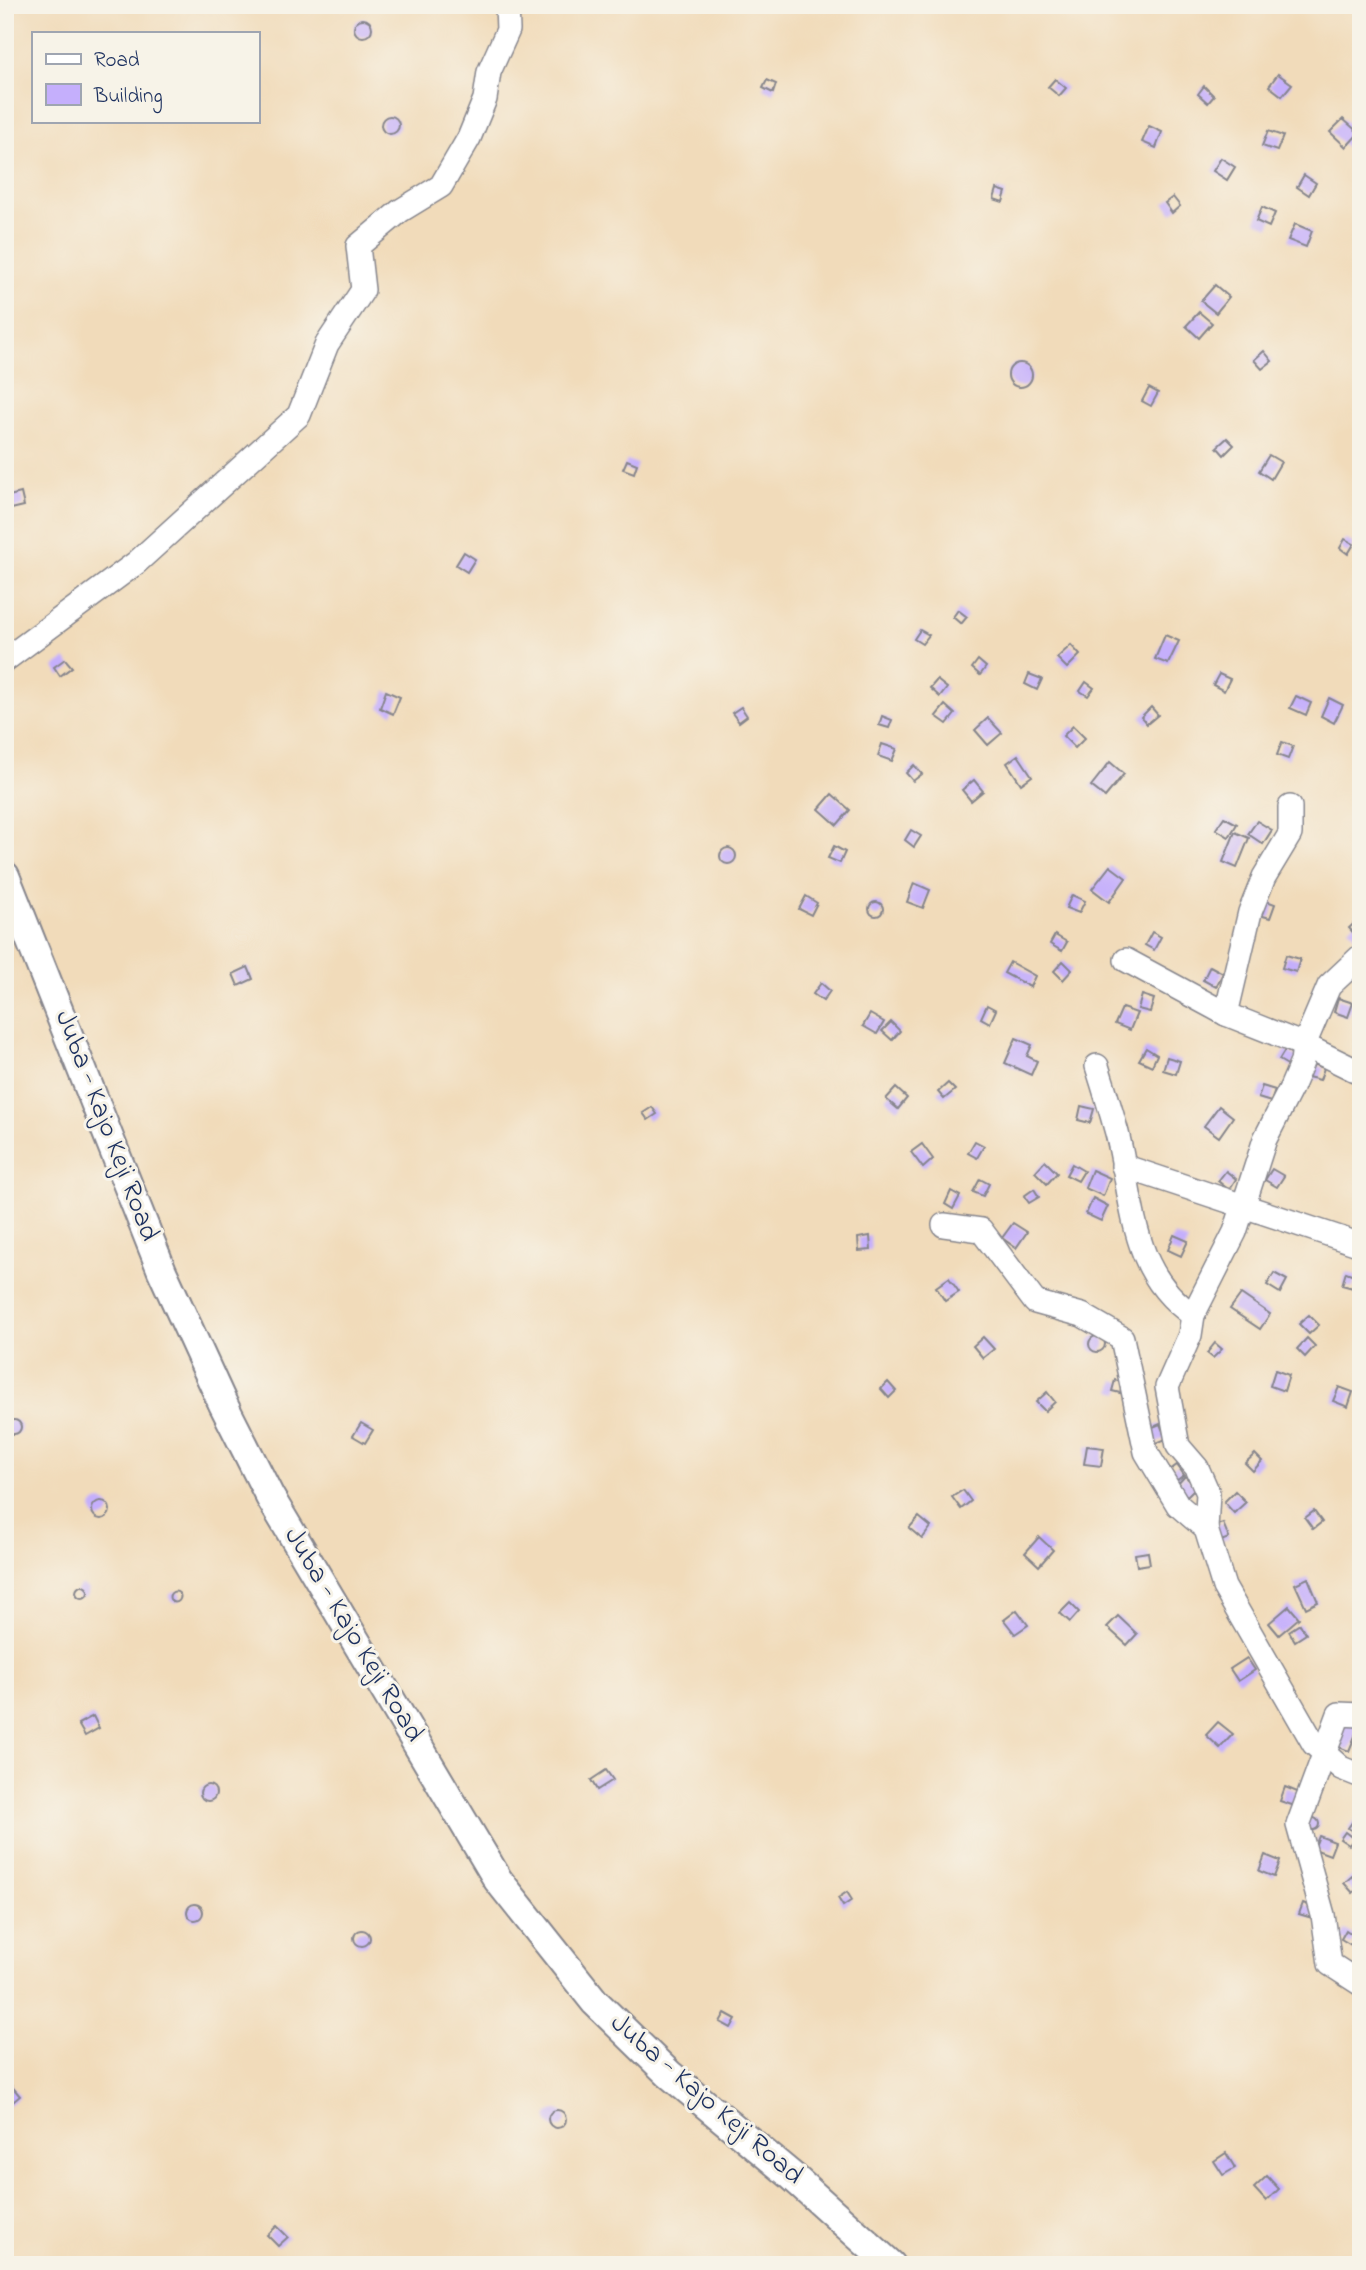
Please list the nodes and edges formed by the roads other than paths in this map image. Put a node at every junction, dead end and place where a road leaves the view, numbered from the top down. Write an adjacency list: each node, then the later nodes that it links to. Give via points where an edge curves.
1 (507, 5): 2 (street, via 509,30 489,72 485,99 469,138 441,186 400,211 358,246 363,290 327,344 299,415 136,563)
2 (5, 660)
3 (1290, 807): 7 (street, via 1290,834 1264,877 1250,912)
4 (5, 876): 20 (main road, Juba - Kajo Keji Road, via 162,1271 223,1404 270,1497 498,1880 595,2002 669,2074)
5 (1361, 956): 8 (street, via 1329,986)
6 (1126, 960): 7 (street)
7 (1226, 1014): 8 (street)
8 (1304, 1045): 10 (street); 12 (street, via 1301,1062 1265,1139)
9 (1097, 1066): 11 (street)
10 (1361, 1073)
11 (1122, 1166): 12 (street); 15 (street, via 1139,1248 1175,1303)
12 (1244, 1206): 14 (street); 15 (street, via 1219,1269)
13 (944, 1225): 16 (street, via 981,1230 1035,1302 1082,1315 1122,1338 1146,1452 1178,1505)
14 (1361, 1245)
15 (1193, 1315): 16 (street, via 1190,1335 1167,1387 1178,1446 1197,1468 1208,1493)
16 (1206, 1529): 18 (street, via 1224,1587 1314,1744 1341,1768)
17 (1361, 1715): 19 (street, via 1339,1714 1298,1825 1323,1915 1330,1964)
18 (1361, 1776)
19 (1361, 1984)
20 (891, 2265)

